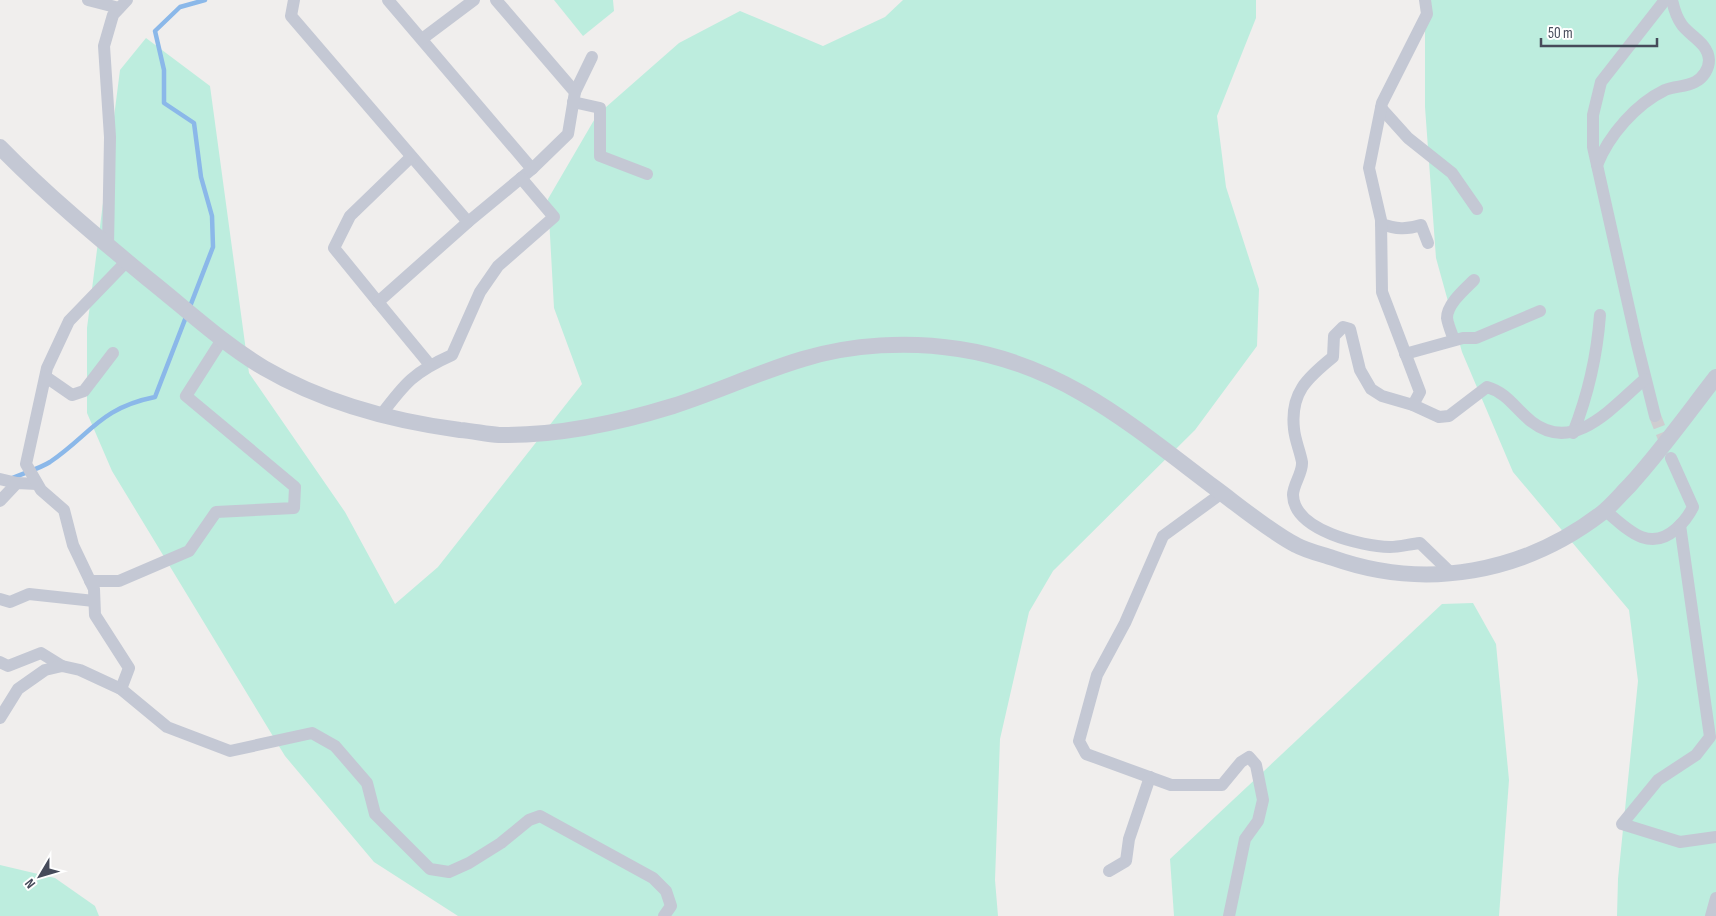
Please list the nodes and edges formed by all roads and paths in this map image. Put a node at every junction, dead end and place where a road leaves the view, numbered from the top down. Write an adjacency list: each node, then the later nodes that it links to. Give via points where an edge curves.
1 (88, 0): 9 (street)
2 (294, 0): 15 (street, via 291,16)
3 (388, 0): 10 (street)
4 (474, 0): 10 (street)
5 (496, 0): 12 (street)
6 (1425, 0): 13 (street, via 1427,14)
7 (1665, 0): 16 (street, via 1601,82 1593,116)
8 (1672, 0): 16 (street, via 1682,26 1706,50 1709,60 1706,72 1696,82 1666,90 1648,101 1607,143)
9 (123, 4): 24 (street, via 113,15 104,46 110,137)
10 (422, 39): 17 (street)
11 (592, 57): 12 (street)
12 (574, 97): 17 (street, via 568,134); 18 (street, via 600,108 600,156)
13 (1381, 108): 20 (street, via 1408,138 1452,172); 22 (street, via 1369,168)
14 (0, 147): 24 (street, via 31,179)
15 (411, 157): 21 (street); 27 (street, via 350,216 334,248)
16 (1596, 165): 37 (street)
17 (532, 169): 19 (street)
18 (647, 174)
19 (521, 178): 21 (street); 34 (street, via 554,217 498,266 480,292 452,355)
20 (1478, 210)
21 (468, 222): 27 (street)
22 (1381, 224): 23 (street, via 1396,229 1421,225); 33 (street, via 1382,292)
23 (1428, 244)
24 (108, 246): 25 (street)
25 (126, 261): 30 (street); 35 (street, via 69,321)
26 (1474, 280): 31 (street, via 1448,310 1447,318)
27 (378, 302): 34 (street)
28 (1540, 311): 31 (street, via 1476,338)
29 (1600, 315): 41 (street, via 1588,395)
30 (220, 337): 39 (street, via 264,368 326,398); 51 (street, via 186,396 295,487 294,508 216,512 189,551 119,581)
31 (1454, 340): 33 (street)
32 (113, 353): 35 (street, via 84,391 72,395)
33 (1405, 354): 38 (street, via 1420,392)
34 (430, 365): 39 (street, via 404,384)
35 (46, 377): 44 (street, via 26,464)
36 (1716, 377): 48 (street, via 1646,467)
37 (1646, 379): 40 (street); 41 (street, via 1587,428)
38 (1413, 405): 41 (street, via 1439,417 1449,416 1487,388 1498,390 1553,433); 50 (street, via 1370,389 1360,370 1350,329 1343,327 1334,336 1333,358 1310,376 1295,396 1294,428 1302,464 1293,495 1299,512 1322,530 1351,542 1390,547 1420,542)
39 (381, 415): 46 (street, via 429,426 498,435 552,432 613,423 678,404 808,357 874,346 925,345 964,350 1002,360 1040,372 1081,391 1123,418)
40 (1655, 416)
41 (1573, 433)
42 (1671, 458): 49 (street, via 1692,507 1688,518)
43 (0, 479): 45 (street)
44 (36, 482): 45 (street); 51 (street, via 40,490 64,510 73,545)
45 (16, 483): 47 (street)
46 (1222, 493): 50 (street, via 1295,544 1362,569 1406,576); 58 (street, via 1163,536 1125,624 1097,675 1079,741 1086,754)
47 (0, 501)
48 (1606, 510): 49 (street, via 1631,533 1651,540 1667,537); 50 (street, via 1531,555 1472,572)
49 (1680, 525): 59 (street, via 1710,737 1696,755 1658,780 1622,824 1680,842)
50 (1451, 573)
51 (90, 581): 53 (street)
52 (0, 599): 53 (street, via 10,602 29,594)
53 (94, 602): 56 (street, via 95,615 129,668)
54 (0, 662): 55 (street, via 8,666 41,653)
55 (62, 666): 56 (street, via 80,670); 57 (street, via 45,670 18,690)
56 (121, 690): 62 (street, via 167,727 230,751 312,733 335,746 368,783 375,814 430,869 448,872 469,863 529,820 540,816 653,878 666,891 671,906)
57 (0, 718)
58 (1150, 777): 60 (street, via 1129,839 1126,861); 63 (street, via 1171,786 1222,786 1240,762 1249,757 1256,765 1263,800 1258,821 1245,839)
59 (1716, 837)
60 (1109, 872)
61 (1716, 898): 64 (street)
62 (664, 916)
63 (1229, 916)
64 (1712, 916)

